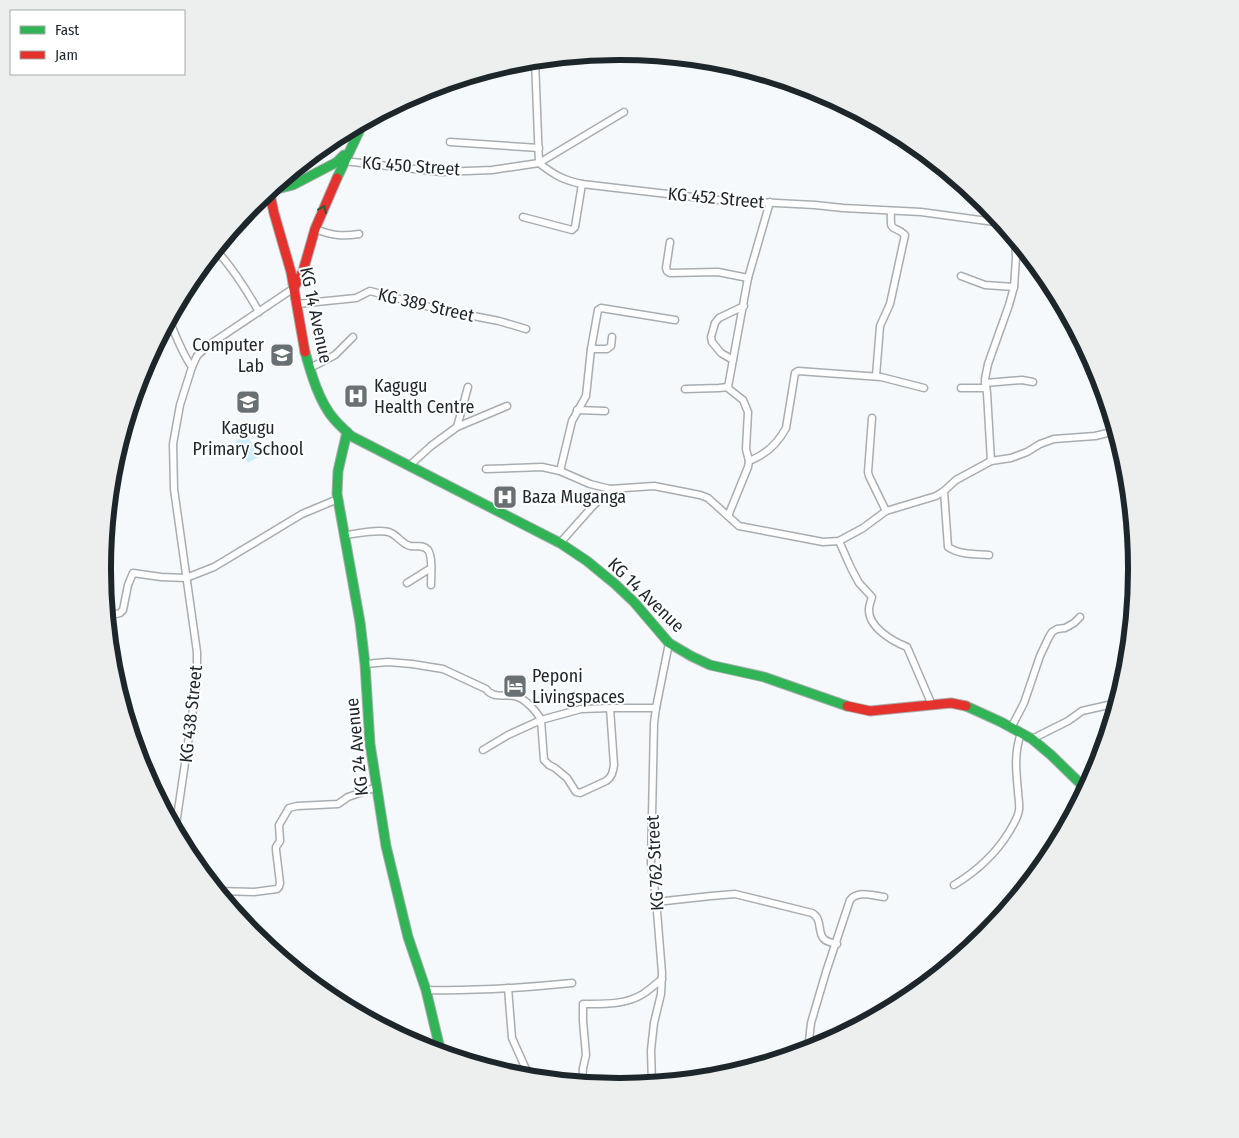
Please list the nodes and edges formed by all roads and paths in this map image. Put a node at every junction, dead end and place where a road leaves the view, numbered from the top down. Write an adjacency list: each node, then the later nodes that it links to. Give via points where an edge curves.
1 (535, 67): 5 (street)
2 (624, 112): 8 (street)
3 (359, 132): 6 (main road)
4 (450, 142): 5 (street)
5 (539, 148): 8 (street)
6 (350, 150): 7 (main road); 10 (main road, via 337,162)
7 (344, 161): 8 (street, KG 450 Street, via 441,172 492,170); 16 (main road, one-way to 7)
8 (539, 163): 9 (street, KG 452 Street, via 564,180)
9 (582, 184): 12 (street, KG 452 Street, via 719,200); 14 (street, via 572,230)
10 (282, 188)
11 (270, 199): 24 (main road, KG 14 Avenue)
12 (770, 202): 13 (street, KG 452 Street); 22 (street)
13 (891, 211): 15 (street, KG 452 Street); 39 (street, via 890,225 905,235 890,304 880,326)
14 (523, 217)
15 (991, 222)
16 (315, 229): 17 (street, via 332,235); 24 (main road, via 303,271)
17 (358, 234)
18 (670, 242): 22 (street, via 666,268 670,273 718,272)
19 (1016, 250): 23 (street)
20 (220, 254): 27 (street, via 241,281)
21 (962, 276): 23 (street, via 985,285)
22 (748, 278): 26 (street)
23 (1014, 287): 41 (street, via 988,364)
24 (294, 288): 25 (main road, KG 14 Avenue); 27 (street)
25 (297, 304): 30 (street, KG 389 Street, via 356,298 370,291); 38 (main road, KG 14 Avenue)
26 (744, 306): 36 (street); 36 (street, via 719,318 711,337 721,353)
27 (258, 312): 37 (street, via 206,347)
28 (675, 320): 35 (street, via 601,308)
29 (172, 327): 31 (street)
30 (526, 329)
31 (173, 330): 32 (street); 37 (street)
32 (170, 332)
33 (353, 336): 38 (street, via 335,354)
34 (612, 337): 35 (street, via 611,346 607,349)
35 (591, 349): 48 (street, via 586,396)
36 (733, 360): 43 (street)
37 (192, 366): 69 (street, KG 438 Street, via 173,444 176,507)
38 (310, 368): 52 (main road, KG 14 Avenue, via 324,403)
39 (876, 376): 44 (street); 54 (street, via 796,372 786,428 764,454)
40 (1032, 382): 41 (street, via 1022,380)
41 (985, 385): 45 (street); 55 (street)
42 (468, 387): 51 (street)
43 (728, 387): 46 (street); 54 (street, via 743,400 748,412 746,449)
44 (924, 388)
45 (961, 388)
46 (686, 389)
47 (507, 406): 51 (street)
48 (578, 410): 49 (street); 58 (street, via 572,420)
49 (605, 411)
50 (872, 418): 62 (street, via 868,472)
51 (457, 427): 56 (street)
52 (346, 432): 56 (main road, KG 14 Avenue); 61 (main road, KG 24 Avenue, via 337,478)
53 (1110, 433): 55 (street, via 1054,439 1011,458)
54 (749, 461): 63 (street)
55 (991, 461): 60 (street, via 956,480)
56 (409, 466): 66 (main road, KG 14 Avenue)
57 (486, 469): 58 (street, via 542,467)
58 (560, 471): 59 (street)
59 (610, 489): 63 (street, via 654,486 700,495); 66 (street)
60 (944, 491): 62 (street); 67 (street, via 948,547 968,554)
61 (338, 499): 64 (main road, KG 24 Avenue); 69 (street, via 302,514 214,567)
62 (886, 511): 65 (street)
63 (728, 516): 65 (street, via 740,526 818,541)
64 (345, 536): 68 (street, via 389,532 405,544 426,548 430,553); 75 (main road, KG 24 Avenue)
65 (839, 541): 76 (street, via 859,583 872,597 869,608 871,620 875,627 907,647)
66 (560, 543): 74 (main road, KG 14 Avenue, via 587,561 634,602)
67 (989, 555)
68 (431, 568): 70 (street); 71 (street)
69 (186, 578): 72 (street, via 133,573 124,610); 87 (street, KG 438 Street, via 197,652 197,678)
70 (407, 583)
71 (431, 585)
72 (113, 614)
73 (1080, 617): 81 (street, via 1065,628 1052,632 1024,704)
74 (669, 643): 76 (main road, KG 14 Avenue, via 710,665 764,677 849,708 870,711); 79 (street, KG 762 Street)
75 (366, 664): 80 (street, via 388,662 443,669 486,689 490,694 517,696); 86 (main road, KG 24 Avenue)
76 (932, 705): 81 (main road, KG 14 Avenue, via 968,706)
77 (1110, 705): 83 (street, via 1082,711)
78 (610, 708): 79 (street); 80 (street, via 581,709); 80 (street, via 614,770 606,781 580,793 544,760)
79 (656, 708): 91 (street, KG 762 Street, via 651,863)
80 (541, 720): 84 (street)
81 (1011, 728): 82 (main road, KG 14 Avenue)
82 (1021, 733): 83 (main road, KG 14 Avenue); 88 (street, via 1016,755 1019,810 1015,821 988,860)
83 (1032, 739): 85 (main road, KG 14 Avenue)
84 (482, 750)
85 (1081, 784)
86 (376, 787): 89 (street, via 338,804 289,808 279,828 280,841 276,850 279,887 254,892); 96 (main road, KG 24 Avenue, via 386,846 408,937)
87 (177, 820)
88 (954, 885)
89 (226, 891)
90 (884, 897): 92 (street, via 854,896)
91 (656, 902): 92 (street, via 741,895 816,915 823,938); 93 (street, KG 762 Street)
92 (836, 944): 97 (street, via 811,1023)
93 (662, 979): 100 (street, via 644,993 619,1003 583,1004 586,1055); 101 (street, KG 762 Street, via 651,1050)
94 (572, 983): 95 (street)
95 (508, 988): 96 (street); 99 (street, via 512,1038)
96 (426, 990): 98 (main road, KG 24 Avenue)
97 (809, 1041)
98 (439, 1044)
99 (526, 1069)
100 (582, 1077)
101 (652, 1077)

